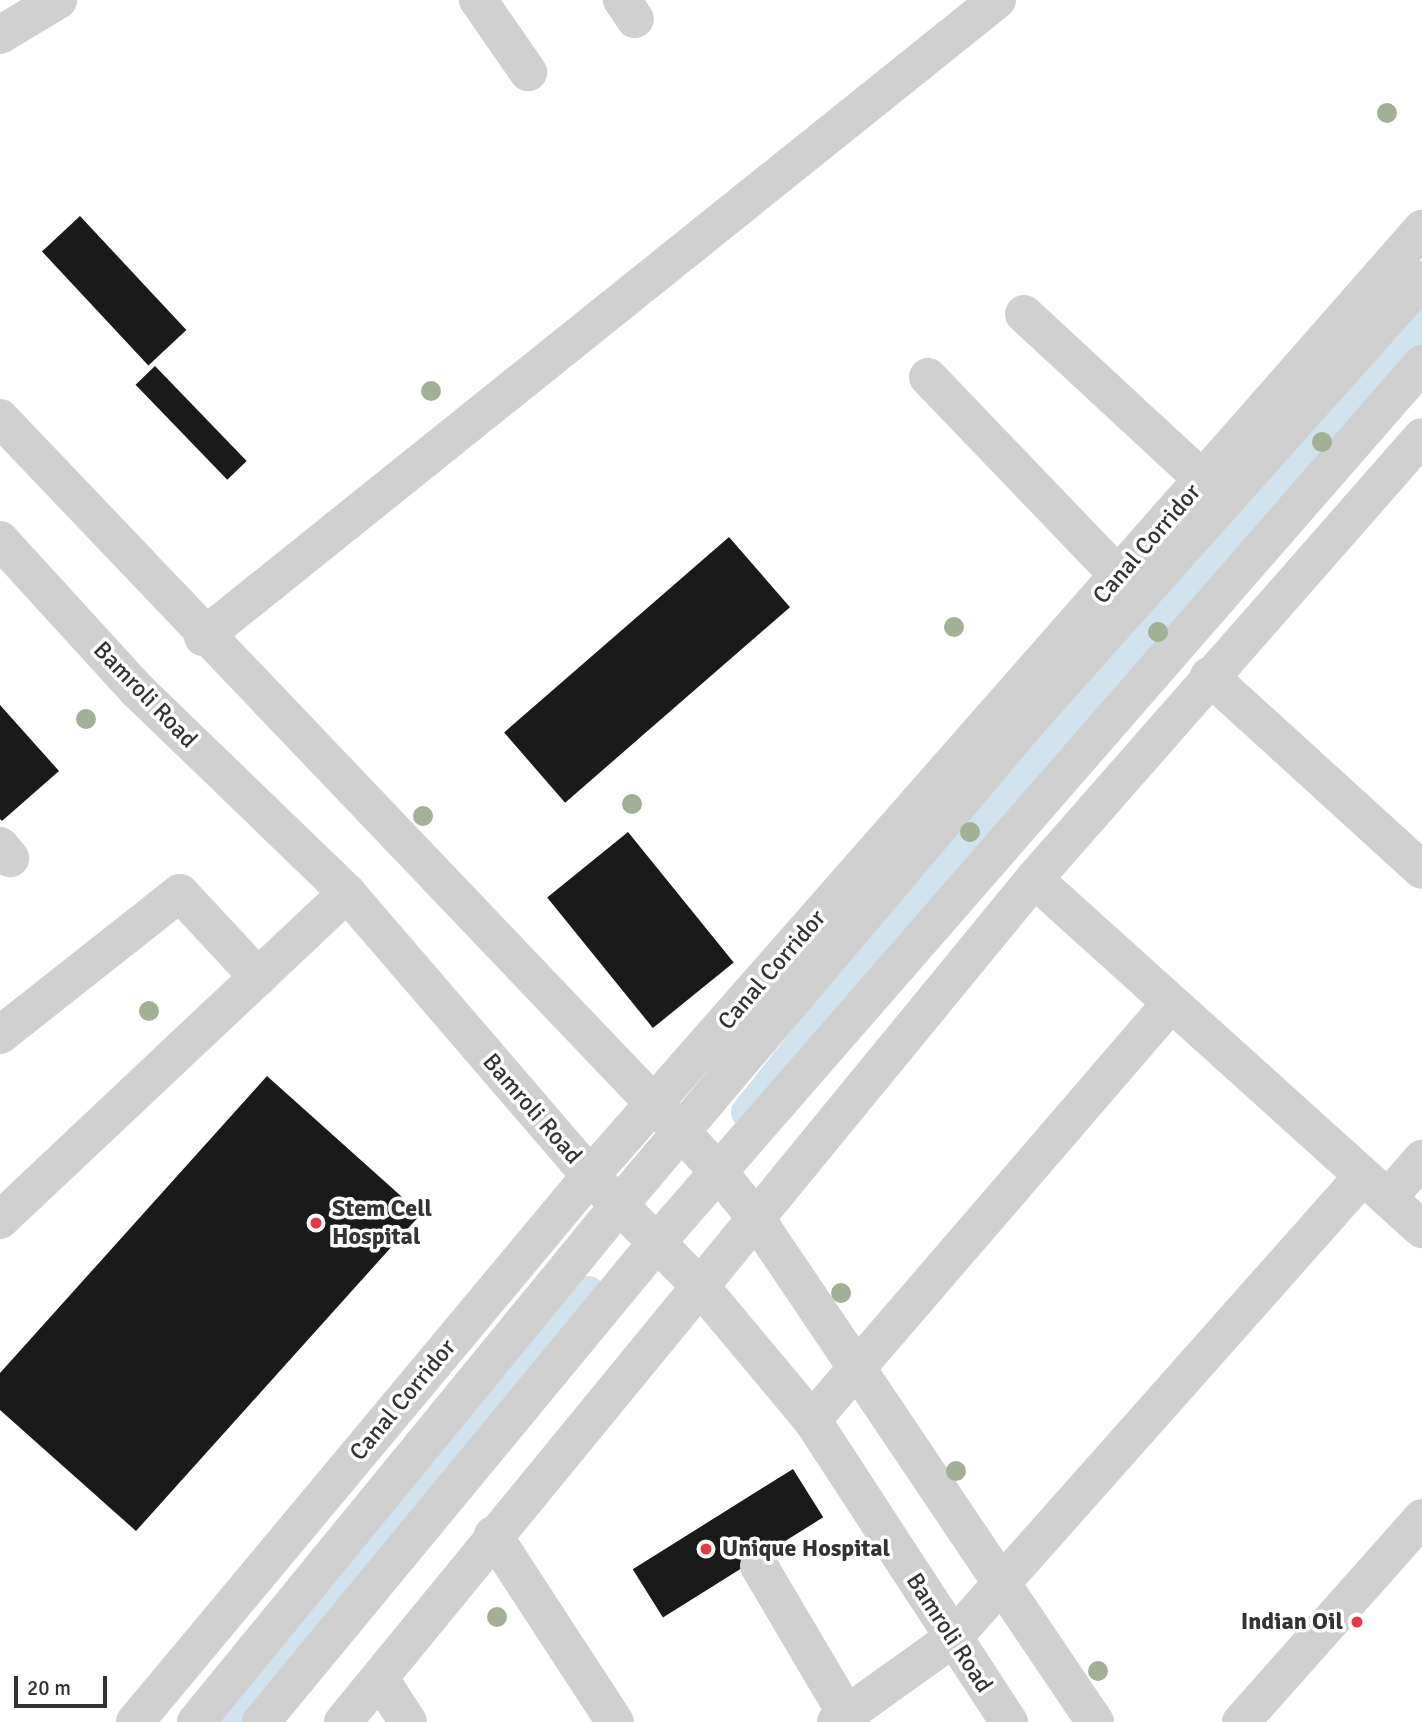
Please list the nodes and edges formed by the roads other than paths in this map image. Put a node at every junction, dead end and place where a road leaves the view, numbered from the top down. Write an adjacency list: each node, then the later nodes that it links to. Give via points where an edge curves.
1 (58, 0): 4 (street)
2 (478, 0): 5 (street)
3 (997, 0): 16 (street)
4 (0, 35)
5 (528, 72)
6 (1422, 229): 13 (street, Canal Corridor)
7 (1422, 281): 25 (street, via 1030,719)
8 (1024, 314): 13 (street)
9 (1422, 364): 27 (street)
10 (928, 377): 15 (street)
11 (0, 418): 16 (street)
12 (1422, 437): 17 (street)
13 (1203, 480): 15 (street, Canal Corridor)
14 (0, 540): 20 (street, Bamroli Road, via 137,690)
15 (1119, 576): 24 (street, Canal Corridor)
16 (204, 637): 24 (street)
17 (1209, 676): 18 (street); 19 (street)
18 (1422, 870)
19 (1034, 879): 22 (street); 31 (street)
20 (347, 893): 21 (street); 28 (street, Bamroli Road)
21 (258, 977): 23 (street, via 180,893); 32 (street)
22 (1171, 1003): 29 (street); 36 (street)
23 (0, 1035)
24 (654, 1103): 25 (street); 28 (street, Canal Corridor)
25 (682, 1130): 27 (street); 30 (street)
26 (1422, 1159): 29 (street)
27 (718, 1171): 31 (street); 34 (street)
28 (590, 1176): 30 (street, Bamroli Road); 45 (street, Canal Corridor)
29 (1376, 1187): 33 (street); 41 (street)
30 (620, 1204): 34 (street, Bamroli Road); 46 (street)
31 (755, 1217): 35 (street); 36 (street)
32 (0, 1220)
33 (1422, 1229)
34 (658, 1241): 35 (street, Bamroli Road); 47 (street)
35 (699, 1285): 37 (street, Bamroli Road); 39 (street)
36 (858, 1367): 37 (street); 41 (street)
37 (812, 1420): 42 (street, Bamroli Road)
38 (1422, 1518): 53 (street)
39 (493, 1535): 43 (street); 50 (street)
40 (759, 1566): 44 (street)
41 (999, 1585): 42 (street); 52 (street)
42 (952, 1639): 44 (street); 51 (street, Bamroli Road)
43 (380, 1678): 48 (street); 49 (street)
44 (844, 1720)
45 (135, 1722)
46 (197, 1722)
47 (261, 1722)
48 (343, 1722)
49 (408, 1722)
50 (615, 1722)
51 (1009, 1722)
52 (1094, 1722)
53 (1241, 1722)

